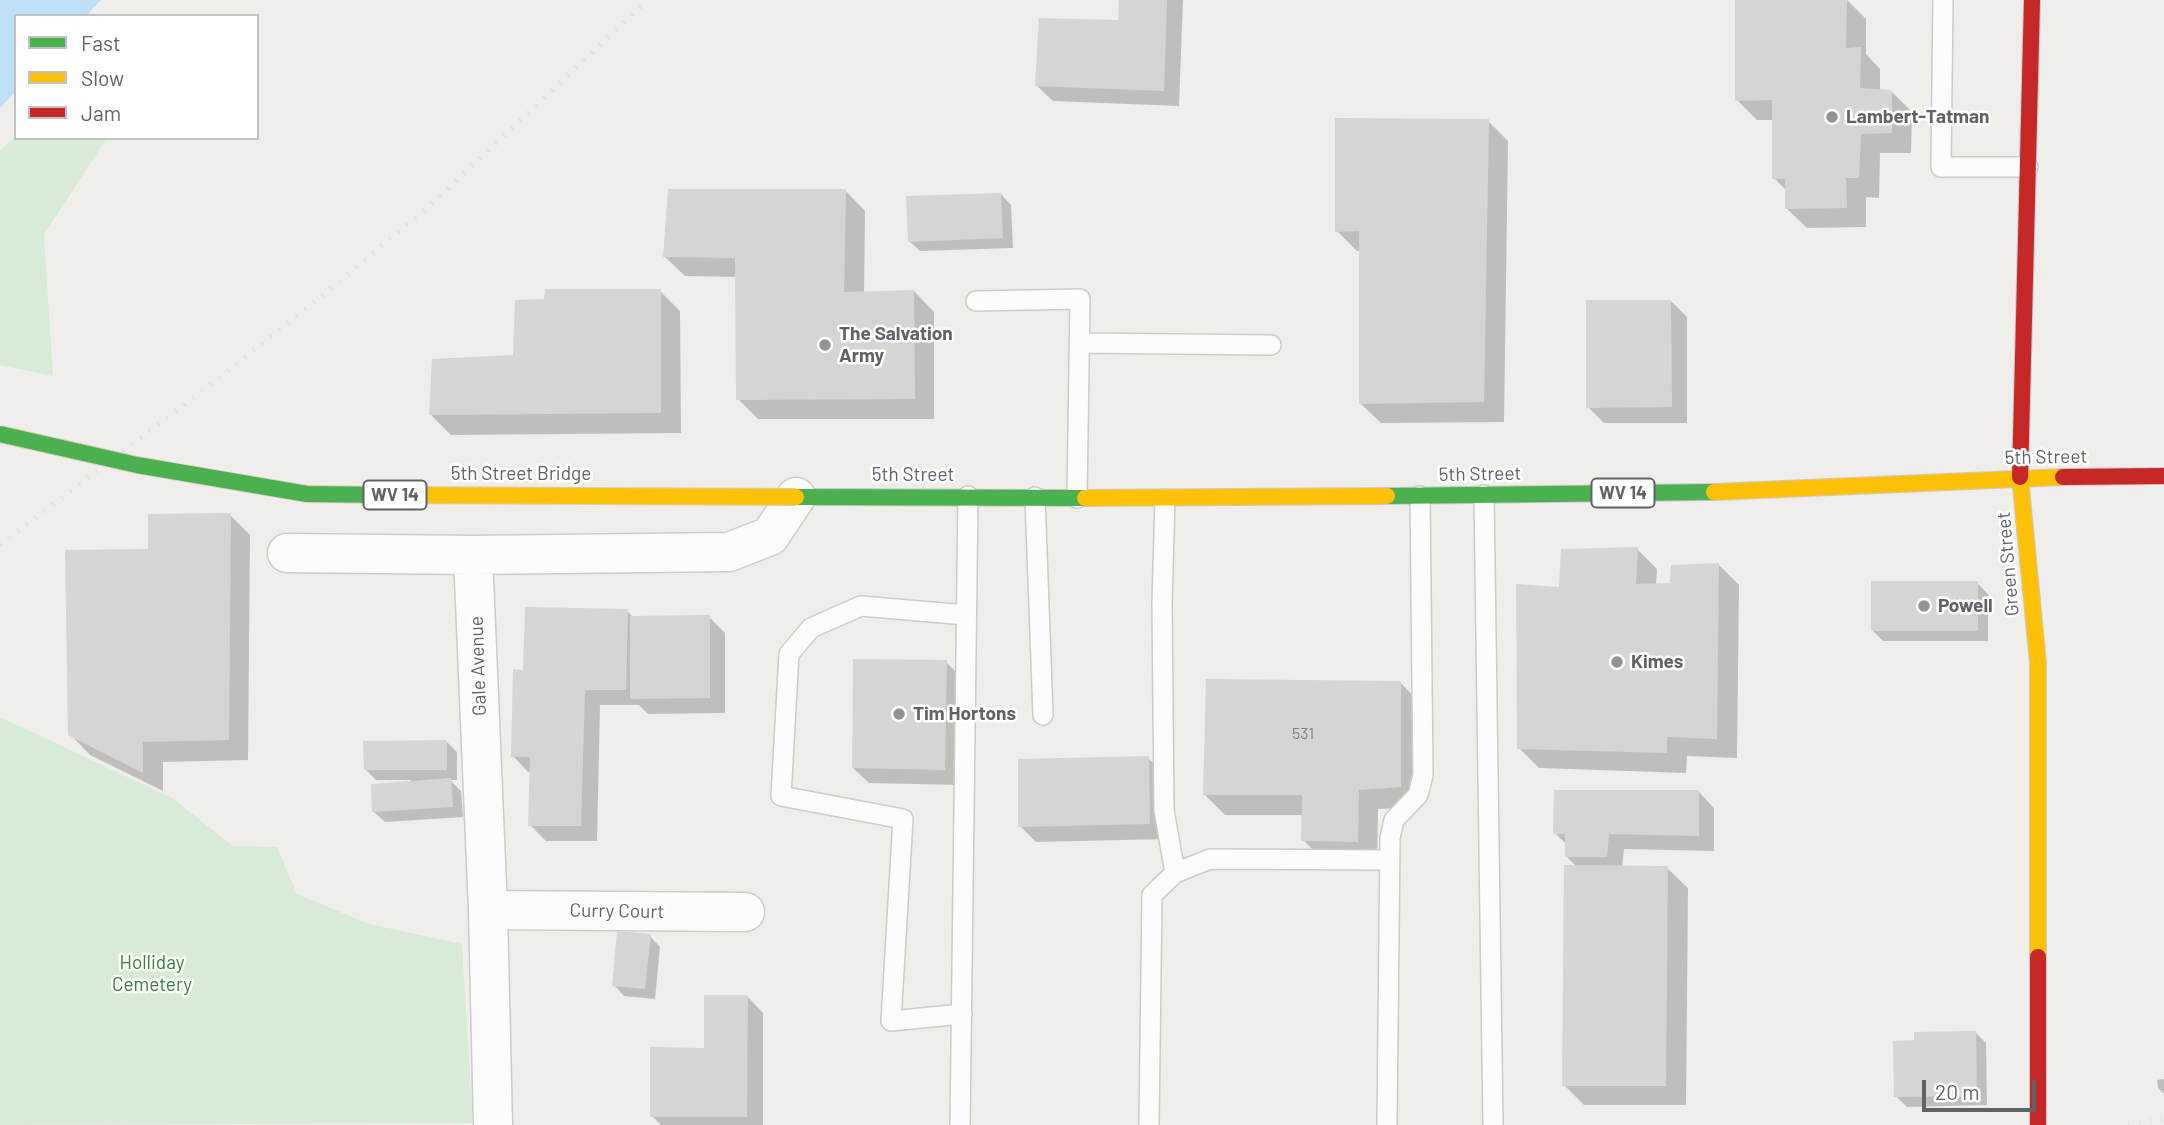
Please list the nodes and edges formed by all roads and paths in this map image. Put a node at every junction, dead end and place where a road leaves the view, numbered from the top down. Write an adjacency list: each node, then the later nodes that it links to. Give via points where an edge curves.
1 (1943, 0): 3 (lane, via 1941,167)
2 (2032, 0): 3 (main road, Green Street)
3 (2028, 167): 9 (main road, Green Street)
4 (976, 301): 5 (lane, via 1080,299)
5 (1081, 343): 6 (lane); 15 (lane)
6 (1271, 345)
7 (0, 434): 13 (main road, 5th Street Bridge / WV 14, bridge, via 137,465 307,495)
8 (2164, 476): 9 (main road, 5th Street / WV 14)
9 (2020, 477): 10 (main road, 5th Street / WV 14, via 1816,489); 31 (main road, Green Street, via 2038,663)
10 (1484, 495): 12 (main road, 5th Street / WV 14); 30 (lane)
11 (968, 496): 13 (main road, 5th Street / WV 14); 14 (main road, 5th Street / WV 14); 19 (lane)
12 (1420, 496): 16 (main road, 5th Street / WV 14); 21 (lane, via 1423,775 1418,795 1394,820)
13 (796, 497): 18 (street, via 770,536 729,552)
14 (1035, 497): 15 (main road, 5th Street / WV 14); 20 (lane)
15 (1077, 498): 16 (main road, 5th Street / WV 14)
16 (1166, 499): 22 (lane, via 1164,810)
17 (287, 553): 18 (street)
18 (473, 555): 23 (street, Gale Avenue)
19 (966, 615): 25 (lane); 25 (lane, via 862,606 811,628 789,654 780,796 902,819 891,1021)
20 (1042, 715)
21 (1390, 860): 22 (lane, via 1210,859); 29 (lane)
22 (1175, 873): 28 (lane, via 1152,895)
23 (488, 910): 24 (street, Curry Court); 26 (street, Gale Avenue)
24 (745, 912)
25 (962, 1014): 27 (lane)
26 (493, 1125)
27 (960, 1125)
28 (1149, 1125)
29 (1387, 1125)
30 (1493, 1125)
31 (2038, 1125)

